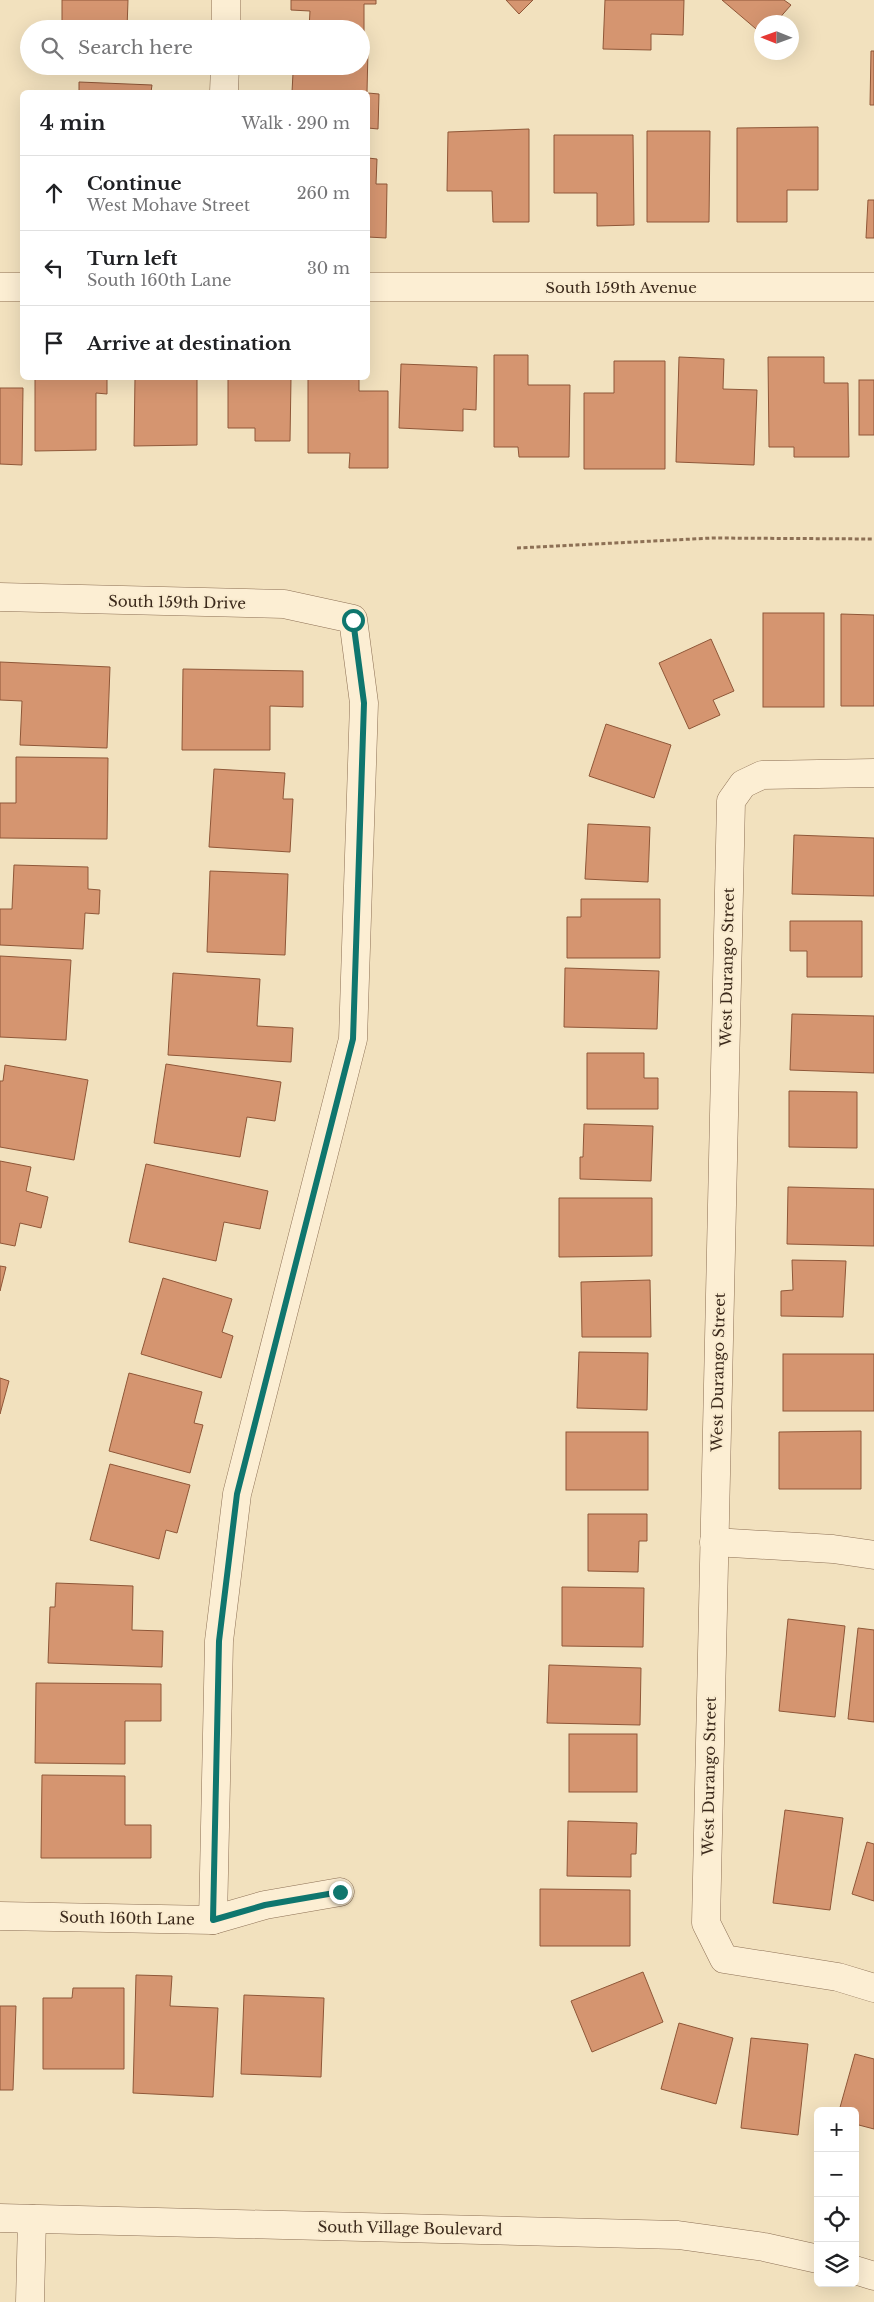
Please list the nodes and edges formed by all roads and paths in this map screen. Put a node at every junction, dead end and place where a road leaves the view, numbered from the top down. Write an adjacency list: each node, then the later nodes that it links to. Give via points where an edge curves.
1 (226, 0): 2 (street)
2 (226, 20)
3 (225, 75): 4 (street)
4 (224, 90)
5 (0, 287): 6 (street)
6 (20, 287)
7 (874, 287): 8 (street, South 159th Avenue)
8 (370, 288)
9 (874, 539): 10 (path, via 712,538)
10 (517, 548)
11 (0, 597): 17 (street, South 159th Drive, via 284,604 353,620 364,703 353,1039 237,1494 219,1641)
12 (874, 773): 13 (street, West Durango Street, via 762,775 743,784 731,801)
13 (714, 1542): 14 (street, via 833,1549); 18 (street, West Durango Street, via 706,1923 724,1958 838,1977)
14 (874, 1555)
15 (340, 1892): 17 (street, South 160th Lane, via 265,1905)
16 (0, 1916): 17 (street, South 160th Lane)
17 (213, 1920)
18 (874, 1988)
19 (0, 2218): 20 (street, South Village Boulevard)
20 (32, 2219): 21 (street, South Village Boulevard, via 678,2235 764,2247); 24 (street)
21 (814, 2258)
22 (859, 2271): 23 (street)
23 (874, 2276)
24 (30, 2302)

